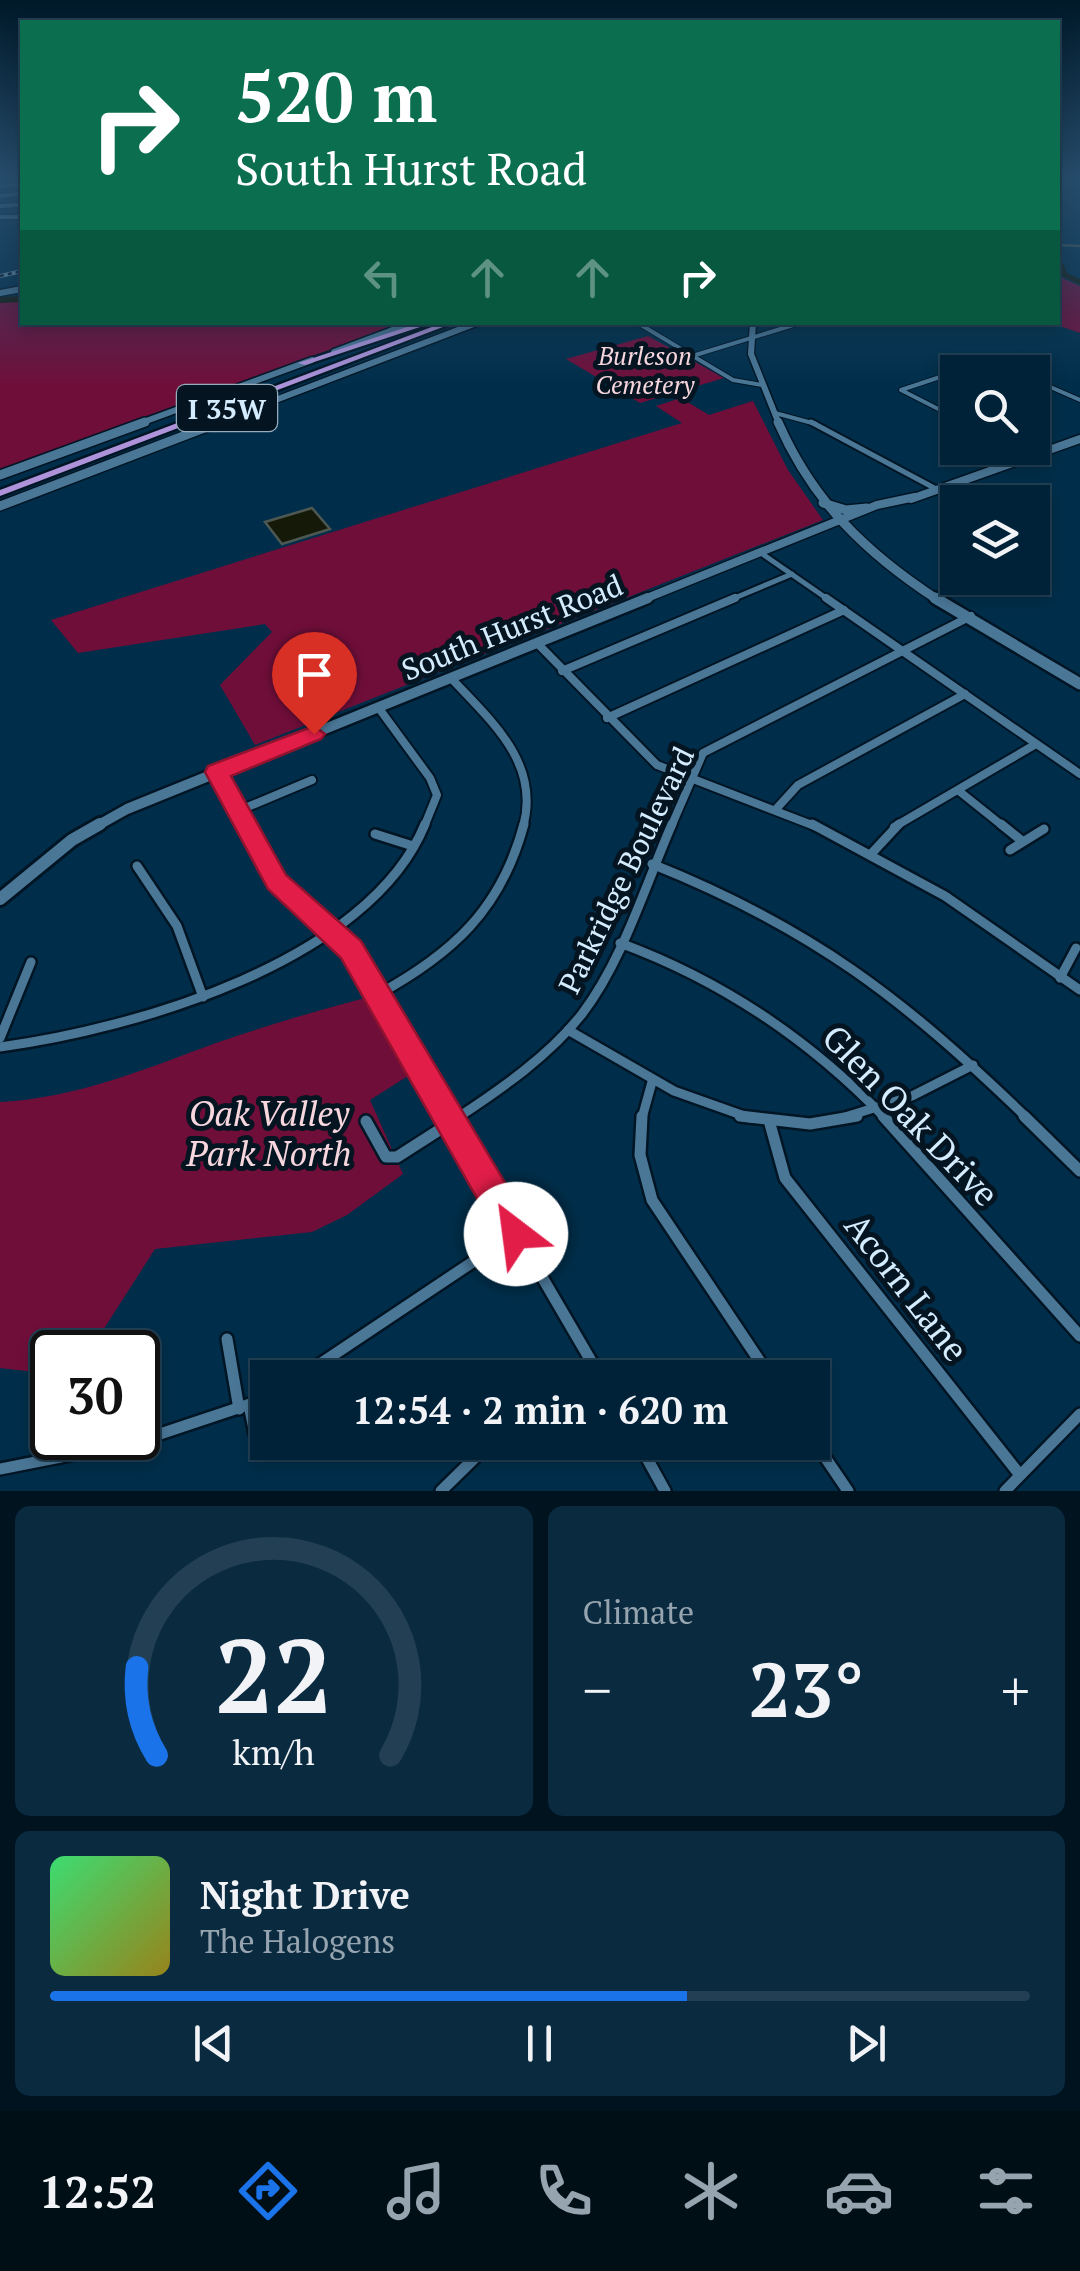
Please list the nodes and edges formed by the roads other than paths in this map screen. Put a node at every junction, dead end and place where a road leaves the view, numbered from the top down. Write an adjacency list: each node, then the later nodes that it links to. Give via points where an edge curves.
1 (406, 325): 12 (main road)
2 (424, 325): 12 (highway)
3 (425, 325): 24 (highway, I 35W)
4 (447, 325): 26 (highway, I 35W)
5 (449, 325): 13 (highway)
6 (471, 325): 13 (main road)
7 (641, 325): 11 (street)
8 (753, 325): 10 (main road)
9 (793, 325): 10 (street)
10 (748, 339): 11 (street); 15 (main road)
11 (689, 357): 15 (street, via 741,384)
12 (302, 364): 23 (main road)
13 (344, 374): 28 (main road)
14 (940, 377): 18 (street, via 902,390)
15 (762, 385): 19 (main road)
16 (1050, 387): 17 (street)
17 (1080, 400)
18 (940, 410)
19 (774, 413): 25 (street, via 810,421); 27 (main road)
20 (1080, 439): 21 (street, South Hurst Road)
21 (1050, 451)
22 (1012, 465): 25 (street, South Hurst Road)
23 (0, 475)
24 (0, 485)
25 (938, 490): 29 (street, South Hurst Road)
26 (0, 493)
27 (823, 504): 29 (main road); 30 (main road)
28 (0, 506)
29 (865, 512): 30 (street, South Hurst Road); 31 (main road)
30 (839, 522): 31 (main road); 32 (street, South Hurst Road)
31 (852, 534): 35 (main road)
32 (761, 553): 33 (street); 36 (street, South Hurst Road)
33 (792, 574): 34 (street); 38 (street)
34 (844, 610): 37 (street); 43 (street)
35 (971, 616): 37 (street, Parkridge Boulevard); 40 (main road)
36 (538, 644): 38 (street); 39 (street, South Hurst Road)
37 (901, 650): 41 (street); 47 (street, Parkridge Boulevard, via 716,742)
38 (562, 672): 43 (street)
39 (452, 678): 42 (street, South Hurst Road); 67 (street, via 526,775 526,820 519,844 461,939 424,970)
40 (1080, 684)
41 (965, 694): 44 (street); 50 (street, via 798,785)
42 (378, 708): 45 (street, South Hurst Road); 55 (street, via 437,796)
43 (607, 718): 47 (street, via 656,765)
44 (1036, 744): 46 (street); 49 (street)
45 (217, 772): 51 (street); 60 (street, South Hurst Road, via 98,824)
46 (1080, 774)
47 (690, 778): 50 (street); 58 (street, Parkridge Boulevard)
48 (312, 780): 51 (street)
49 (958, 791): 54 (street); 57 (street, via 889,830)
50 (777, 808): 57 (street)
51 (238, 811): 61 (street, via 277,882)
52 (1044, 828): 54 (street)
53 (375, 834): 55 (street)
54 (1022, 841): 56 (street)
55 (413, 846): 61 (street, via 392,878)
56 (1010, 850)
57 (872, 853): 65 (street)
58 (652, 864): 62 (street, Parkridge Boulevard); 72 (street, via 718,887 804,931 905,1002)
59 (137, 866): 68 (street, via 177,926)
60 (0, 899)
61 (330, 930): 67 (street, via 351,950); 68 (street)
62 (620, 943): 69 (street, Parkridge Boulevard); 74 (street, Glen Oak Drive, via 684,965 762,1009)
63 (1076, 948): 65 (street)
64 (31, 962): 70 (street)
65 (1060, 978): 66 (street)
66 (1080, 990)
67 (377, 995): 76 (street)
68 (203, 997): 71 (street, via 106,1030)
69 (568, 1030): 73 (street); 76 (street, Parkridge Boulevard)
70 (0, 1038)
71 (0, 1047)
72 (973, 1065): 74 (street); 78 (street)
73 (652, 1082): 77 (street, via 705,1108); 84 (street, via 636,1141 640,1169 652,1200)
74 (877, 1112): 77 (street); 80 (street, Glen Oak Drive)
75 (366, 1121): 76 (street, Parkridge Boulevard, via 386,1157 397,1157)
76 (452, 1123): 79 (street)
77 (770, 1124): 93 (street, Acorn Lane, via 786,1178)
78 (1080, 1172)
79 (516, 1234): 82 (street); 83 (street)
80 (1080, 1336)
81 (227, 1339): 86 (street)
82 (326, 1360)
83 (591, 1360)
84 (759, 1360)
85 (250, 1405): 86 (street)
86 (244, 1407): 88 (street); 92 (street, via 139,1443)
87 (1080, 1414): 93 (street)
88 (250, 1422)
89 (473, 1460): 94 (street)
90 (648, 1460): 95 (street)
91 (827, 1460): 96 (street)
92 (0, 1469)
93 (1020, 1475): 97 (street)
94 (441, 1491)
95 (666, 1491)
96 (848, 1491)
97 (1005, 1491)

